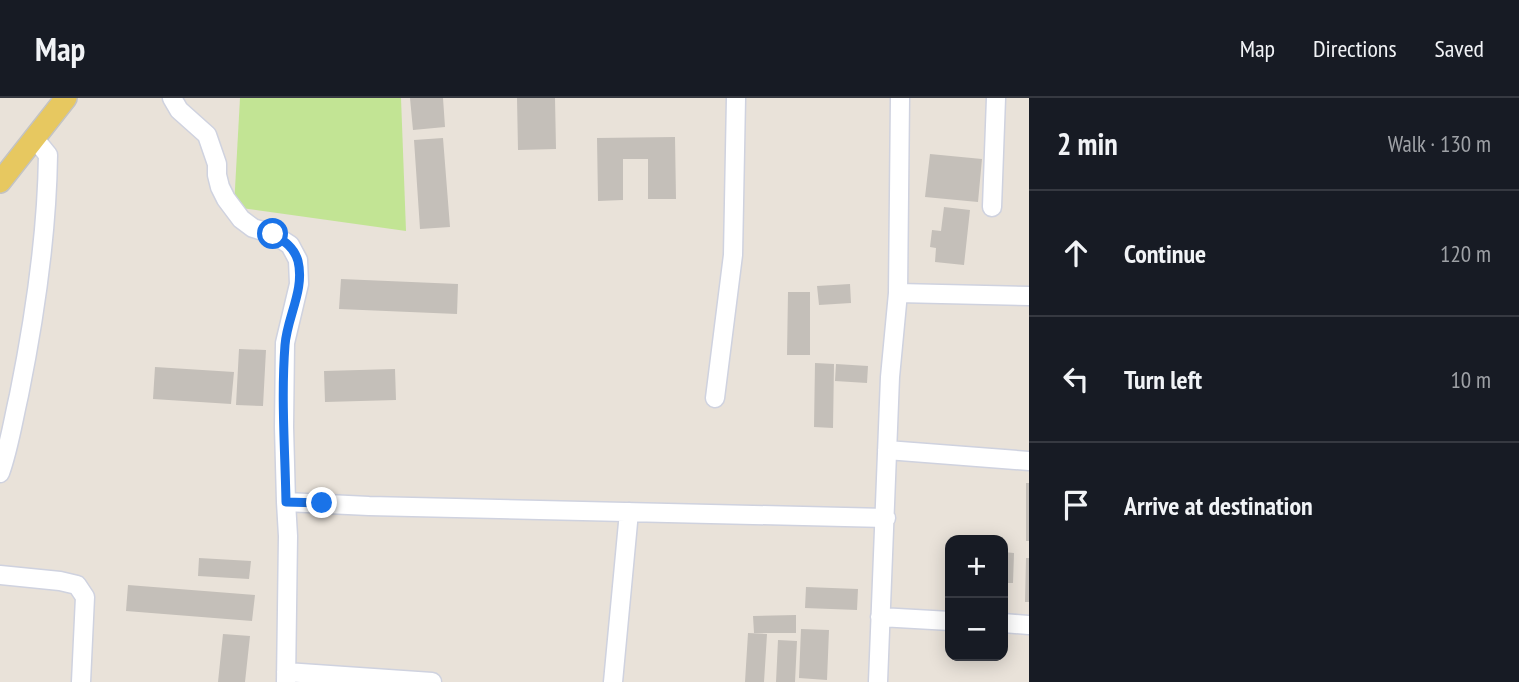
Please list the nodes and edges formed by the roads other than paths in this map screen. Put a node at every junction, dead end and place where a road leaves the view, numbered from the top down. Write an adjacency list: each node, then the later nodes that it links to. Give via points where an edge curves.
1 (66, 98): 6 (main road)
2 (172, 98): 15 (street, via 207,135 226,199 253,228 290,245 298,260 299,284 285,343)
3 (736, 98): 11 (street, via 733,255)
4 (900, 98): 9 (street)
5 (996, 98): 8 (street)
6 (34, 139): 7 (main road); 14 (street, via 48,155 48,194 31,337)
7 (0, 181)
8 (992, 207)
9 (898, 293): 10 (street); 12 (street)
10 (1029, 296)
11 (715, 398)
12 (887, 450): 13 (street); 17 (street)
13 (1029, 461)
14 (0, 473)
15 (286, 502): 16 (street); 23 (street)
16 (629, 512): 17 (street); 26 (street)
17 (886, 518): 19 (street)
18 (0, 575): 24 (street, via 77,586 85,597)
19 (880, 617): 20 (street); 27 (street)
20 (945, 621)
21 (1008, 624): 22 (street)
22 (1029, 625)
23 (286, 677): 25 (street)
24 (82, 682)
25 (432, 682)
26 (613, 682)
27 (878, 682)

